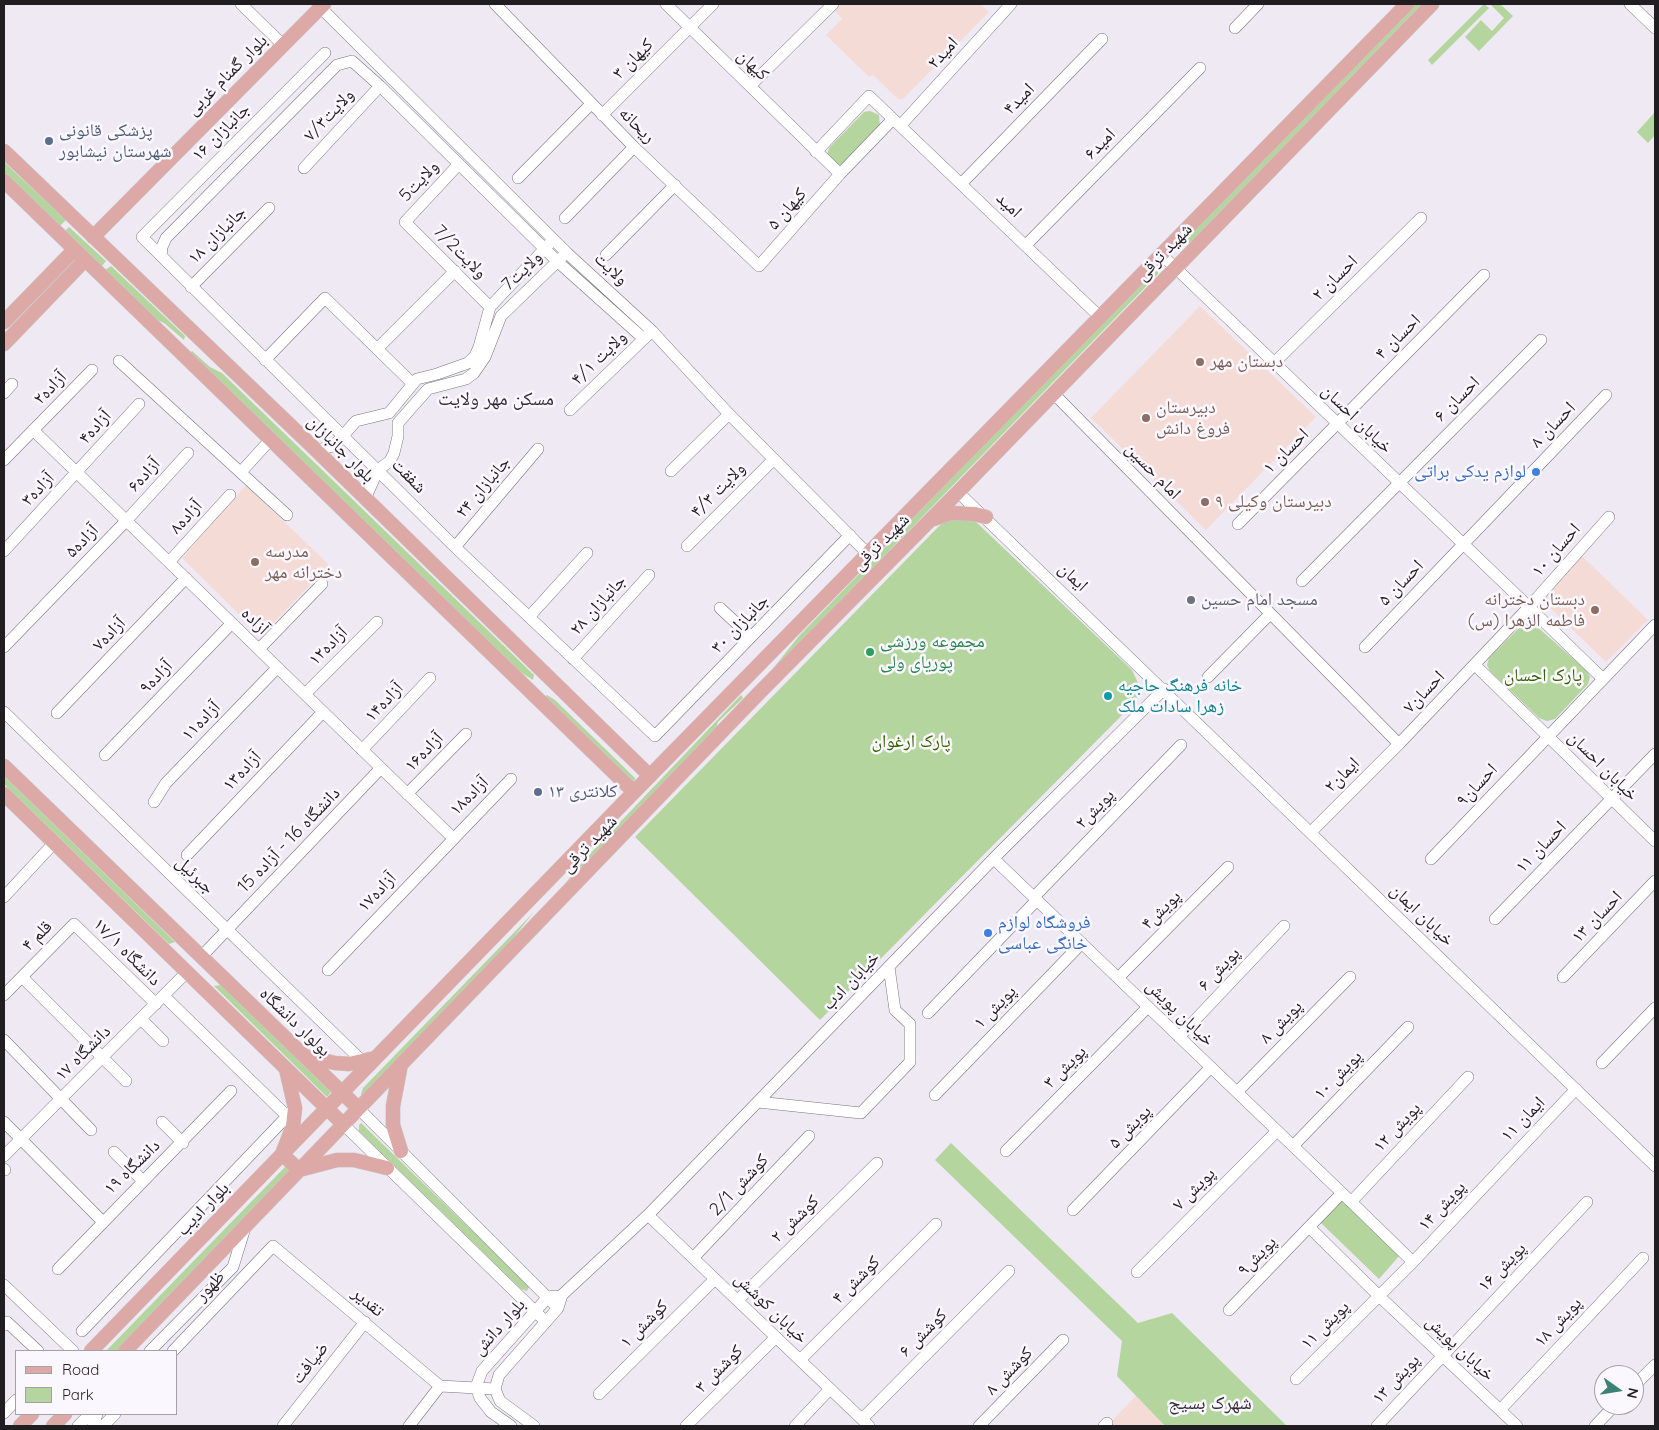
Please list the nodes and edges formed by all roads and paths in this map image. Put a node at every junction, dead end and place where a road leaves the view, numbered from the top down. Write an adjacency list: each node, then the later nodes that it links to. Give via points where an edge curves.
1 (240, 4): 16 (street)
2 (495, 4): 21 (street, ریحانه)
3 (666, 4): 12 (street, کیهان)
4 (713, 4): 12 (street, کیهان ۳)
5 (833, 4): 20 (street)
6 (1012, 4): 23 (street, امید۲)
7 (1258, 4): 13 (street)
8 (1407, 4): 46 (main road, شهید ترقی)
9 (1432, 4): 52 (main road, شهید ترقی)
10 (1630, 4): 14 (street)
11 (322, 5): 16 (main road, بلوار گمنام غربی); 40 (street, ولایت)
12 (690, 27): 20 (street, کیهان); 22 (street, کیهان ۳)
13 (1235, 28)
14 (1655, 28)
15 (1102, 39): 32 (street, امید۴)
16 (283, 45): 38 (main road, بلوار گمنام غربی)
17 (325, 53): 39 (street, جانبازان ۱۶)
18 (1200, 68): 41 (street, امید۶)
19 (380, 86): 27 (street); 28 (street, ولایت۷/۳); 47 (street, via 357,63 346,61 337,66 166,238)
20 (750, 86): 26 (street, کیهان)
21 (591, 104): 22 (street, ریحانه); 30 (street)
22 (602, 115): 24 (street, ریحانه)
23 (897, 122): 26 (street, امید, via 869,96); 29 (street); 32 (street, امید)
24 (634, 147): 33 (street, ریحانه); 35 (street)
25 (4, 152): 38 (main road, بلوار جانبازان)
26 (816, 152): 29 (street)
27 (459, 164): 37 (street, ولایت5); 42 (street)
28 (304, 168)
29 (840, 174): 51 (street, کیهان ۵)
30 (518, 178)
31 (4, 181): 43 (main road)
32 (961, 184): 41 (street, امید)
33 (675, 185): 45 (street); 51 (street, ریحانه)
34 (269, 208): 56 (street, جانبازان ۱۸)
35 (565, 218)
36 (1421, 218): 69 (street, احسان ۲)
37 (405, 222): 53 (street, ولایت7/2)
38 (93, 237): 61 (main road, بلوار جانبازان)
39 (142, 237): 47 (street, شفقت)
40 (554, 239): 42 (street, ولایت7); 44 (street, ولایت)
41 (1026, 245): 58 (street, امید)
42 (545, 248): 49 (street); 57 (street, ولایت7)
43 (74, 250): 48 (main road); 50 (main road)
44 (568, 253): 49 (street, ولایت7); 60 (street, ولایت)
45 (606, 255)
46 (1162, 255): 52 (street, خیابان احسان); 58 (main road, شهید ترقی)
47 (161, 256): 56 (street, شفقت)
48 (84, 260): 54 (main road); 66 (main road)
49 (558, 262): 62 (street); 88 (street, ولایت7, via 501,316 485,357 474,373 466,379 428,389 398,423 394,453)
50 (61, 263): 54 (main road); 59 (main road)
51 (759, 266)
52 (1175, 268): 69 (street, خیابان احسان); 74 (main road, شهید ترقی)
53 (454, 271): 57 (street, ولایت7/2); 65 (street)
54 (72, 273): 64 (main road)
55 (1484, 275): 79 (street, احسان ۴)
56 (191, 287): 67 (street, شفقت)
57 (490, 307): 72 (street, via 479,347 472,359 454,369 417,379)
58 (1101, 318): 108 (main road, شهید ترقی)
59 (4, 322)
60 (652, 331): 62 (street, ولایت ۴/۱); 78 (street, ولایت)
61 (198, 337): 66 (main road); 84 (main road, بلوار جانبازان)
62 (644, 340): 77 (street, ولایت ۴/۱)
63 (1541, 340): 92 (street, احسان ۶)
64 (4, 344)
65 (376, 349): 67 (street, via 324,298); 72 (street)
66 (182, 354): 82 (main road)
67 (265, 360): 81 (street, شفقت)
68 (118, 361): 91 (street)
69 (1274, 363): 79 (street, خیابان احسان)
70 (92, 370): 80 (street, آزاده۲)
71 (12, 384): 73 (street)
72 (413, 384): 81 (street, via 389,412 356,421)
73 (4, 393)
74 (1053, 394): 93 (main road, شهید ترقی); 116 (street, امام حسین)
75 (1606, 395): 103 (street, احسان ۸)
76 (139, 404): 90 (street, آزاده۴)
77 (570, 410)
78 (729, 414): 86 (street, ولایت); 89 (street)
79 (1337, 424): 92 (street, خیابان احسان); 101 (street, احسان ۱)
80 (33, 430): 87 (street, آزاده۲); 90 (street, آزاده)
81 (342, 435): 84 (street, via 334,446); 88 (street, شفقت)
82 (270, 439): 91 (street); 136 (main road)
83 (538, 449): 105 (street, جانبازان ۲۴)
84 (316, 450): 95 (main road, بلوار جانبازان)
85 (188, 453): 99 (street, آزاده۶)
86 (774, 459): 102 (street, ولایت); 104 (street, ولایت ۴/۳)
87 (4, 460)
88 (378, 470): 95 (street); 105 (street, شفقت)
89 (671, 471)
90 (77, 472): 99 (street, آزاده); 106 (street, آزاده۳)
91 (241, 472): 96 (street)
92 (1399, 483): 103 (street, خیابان احسان); 112 (street, احسان ۶)
93 (958, 492): 97 (street, ایمان); 100 (main road, شهید ترقی)
94 (230, 495): 109 (street, آزاده۸)
95 (365, 499): 130 (main road, بلوار جانبازان)
96 (287, 515)
97 (986, 517): 100 (main road, via 951,513); 133 (street, ایمان)
98 (1609, 517): 114 (street, احسان ۱۰)
99 (126, 521): 109 (street, آزاده); 123 (street, آزاده۵)
100 (927, 522): 134 (main road, شهید ترقی)
101 (1238, 524)
102 (850, 535): 108 (street, ولایت); 121 (street, جانبازان ۳۰)
103 (1463, 544): 114 (street, خیابان احسان); 122 (street, احسان ۵)
104 (688, 546)
105 (455, 547): 117 (street, شفقت)
106 (4, 551)
107 (587, 553): 117 (street)
108 (869, 555): 132 (main road, شهید ترقی)
109 (169, 562): 111 (street, آزاده)
110 (649, 575): 125 (street, جانبازان ۲۸)
111 (186, 578): 119 (street, آزاده); 139 (street, آزاده۷)
112 (1302, 581)
113 (322, 584): 124 (street)
114 (1529, 607): 126 (street); 131 (street, خیابان احسان)
115 (720, 608): 121 (street)
116 (1270, 614): 128 (street); 144 (street, امام حسین)
117 (529, 617): 125 (street, شفقت)
118 (377, 622): 135 (street, آزاده۱۲)
119 (232, 623): 124 (street, آزاده); 147 (street, آزاده۹)
120 (1655, 625): 131 (street)
121 (752, 637): 141 (street, جانبازان ۳۰)
122 (1365, 647)
123 (4, 648)
124 (259, 650): 127 (street, آزاده)
125 (573, 659): 141 (street, شفقت)
126 (1475, 665): 142 (street, خیابان احسان); 144 (street, احسان۷)
127 (277, 668): 135 (street, آزاده); 156 (street, آزاده۱۱, via 166,783)
128 (1208, 677)
129 (430, 678): 145 (street, آزاده۱۴)
130 (549, 679): 136 (main road); 150 (main road, بلوار جانبازان)
131 (1603, 679): 142 (street, خیابان احسان)
132 (745, 681): 134 (main road); 150 (main road, شهید ترقی)
133 (1164, 689): 157 (street, خیابان ایمان); 162 (street, خیابان ادب)
134 (759, 693): 169 (main road, شهید ترقی)
135 (305, 694): 138 (street, آزاده)
136 (533, 694): 152 (main road)
137 (4, 712): 173 (street, جبرئیل)
138 (323, 712): 145 (street, آزاده); 161 (street, آزاده۱۳)
139 (57, 713)
140 (466, 734): 154 (street, آزاده۱۶)
141 (655, 736)
142 (1548, 736): 155 (street, خیابان احسان); 163 (street, احسان۹)
143 (1181, 744): 168 (street, پویش۲)
144 (1399, 744): 157 (street, ایمان۲)
145 (362, 750): 149 (street, آزاده)
146 (1655, 754): 155 (street, احسان ۱۱)
147 (105, 755)
148 (4, 766): 175 (main road, بولوار دانشگاه)
149 (381, 768): 154 (street, آزاده); 173 (street, دانشگاه 16 - آزاده 15)
150 (650, 776): 152 (main road, شهید ترقی)
151 (511, 779): 158 (street, آزاده۱۸)
152 (634, 792): 166 (main road, شهید ترقی)
153 (4, 794): 160 (main road)
154 (407, 794): 158 (street, آزاده)
155 (1612, 799): 159 (street, خیابان احسان); 170 (street, احسان ۱۱)
156 (154, 802)
157 (1311, 832): 202 (street, خیابان ایمان)
158 (452, 838): 177 (street, آزاده۱۷)
159 (1655, 841)
160 (54, 843): 167 (street); 178 (main road)
161 (187, 855)
162 (994, 859): 168 (street, خیابان پویش); 176 (street, خیابان ادب)
163 (1431, 859)
164 (1228, 867): 182 (street, پویش۴)
165 (1655, 881): 181 (street, احسان ۱۳)
166 (535, 893): 169 (main road); 195 (main road, شهید ترقی)
167 (4, 897)
168 (1036, 898): 174 (street, خیابان پویش); 187 (street, پویش۲)
169 (553, 909): 196 (main road, شهید ترقی)
170 (1495, 919)
171 (74, 924): 180 (street, قلم ۴); 184 (street, دانشگاه ۱۷/۱)
172 (1284, 926): 190 (street, پویش ۶)
173 (227, 930): 175 (street, دانشگاه 16 - آزاده 15); 195 (street, جبرئیل)
174 (1082, 943): 182 (street, خیابان پویش); 206 (street, پویش ۱)
175 (201, 957): 193 (main road, بولوار دانشگاه)
176 (889, 967): 208 (street, خیابان ادب); 208 (street, via 895,1010 910,1024 910,1062 861,1113)
177 (328, 970)
178 (187, 972): 184 (street, دانشگاه ۱۷); 199 (main road)
179 (1350, 976): 205 (street, پویش ۸)
180 (22, 977): 183 (street, قلم ۴); 194 (street)
181 (1563, 977)
182 (1118, 978): 185 (street, خیابان پویش)
183 (4, 995)
184 (160, 1000): 188 (street, دانشگاه ۱۷); 211 (street, دانشگاه ۱۷/۱)
185 (1148, 1007): 190 (street, خیابان پویش); 222 (street, پویش ۳)
186 (1655, 1008): 197 (street)
187 (928, 1013)
188 (141, 1019): 192 (street); 194 (street, دانشگاه ۱۷)
189 (1408, 1027): 220 (street, پویش ۱۰)
190 (1179, 1037): 198 (street, خیابان پویش)
191 (4, 1040): 207 (street)
192 (163, 1040)
193 (303, 1056): 195 (main road, via 335,1063); 204 (main road, بولوار دانشگاه)
194 (103, 1058): 201 (street); 207 (street, دانشگاه ۱۷)
195 (369, 1060): 204 (main road, شهید ترقی)
196 (402, 1062): 210 (main road, شهید ترقی); 221 (main road, via 393,1106 393,1125)
197 (1602, 1063)
198 (1211, 1067): 205 (street, خیابان پویش); 235 (street, پویش ۵)
199 (285, 1068): 209 (main road); 211 (main road)
200 (1468, 1077): 233 (street, پویش ۱۲)
201 (126, 1081)
202 (1576, 1089): 227 (street, خیابان ایمان); 230 (street, ایمان ۱۱)
203 (231, 1091): 219 (street, دانشگاه ۱۹)
204 (341, 1092): 209 (main road, بلوار ادیب); 210 (main road, بولوار دانشگاه)
205 (1237, 1092): 216 (street, خیابان پویش)
206 (935, 1095)
207 (61, 1100): 215 (street); 218 (street, دانشگاه ۱۷)
208 (758, 1102): 236 (street, خیابان ادب)
209 (327, 1108): 214 (main road); 224 (main road, بلوار ادیب)
210 (358, 1108): 214 (main road); 221 (street, بولوار دانشگاه)
211 (291, 1112): 224 (main road, via 293,1126); 260 (street)
212 (4, 1122): 218 (street)
213 (162, 1122): 219 (street)
214 (343, 1124): 228 (street); 229 (main road)
215 (91, 1130)
216 (1277, 1130): 220 (street, خیابان پویش); 247 (street, پویش ۷)
217 (809, 1136): 242 (street, کوشش 2/1)
218 (21, 1138): 225 (street, دانشگاه ۱۷); 237 (street)
219 (183, 1143): 231 (street, دانشگاه ۱۹)
220 (1293, 1146): 232 (street, خیابان پویش)
221 (401, 1151): 252 (street, بولوار دانشگاه)
222 (1006, 1151)
223 (114, 1152): 231 (street)
224 (282, 1154): 229 (main road); 265 (main road, بلوار ادیب)
225 (4, 1156)
226 (877, 1164): 253 (street, کوشش ۲)
227 (1655, 1166)
228 (387, 1168): 229 (main road, via 354,1160 336,1160); 256 (street)
229 (299, 1170): 239 (main road)
230 (1496, 1174): 244 (street, پویش ۱۴)
231 (143, 1180): 237 (street, دانشگاه ۱۹)
232 (1342, 1193): 233 (street, خیابان پویش); 240 (street)
233 (1351, 1202): 244 (street, خیابان پویش)
234 (1588, 1202): 269 (street, پویش ۱۶)
235 (1073, 1210)
236 (648, 1215): 242 (street, خیابان کوشش); 250 (street, خیابان ادب)
237 (102, 1221): 245 (street, دانشگاه ۱۹)
238 (936, 1224): 270 (street, کوشش ۴)
239 (245, 1226): 266 (main road); 267 (street, via 232,1267)
240 (1309, 1227): 251 (street, خیابان پویش); 255 (street, پویش۹)
241 (273, 1246): 257 (street, تقدیر); 268 (street, ظهور)
242 (694, 1258): 248 (street, خیابان کوشش)
243 (1643, 1258): 280 (street, پویش ۱۸)
244 (1413, 1262): 251 (street)
245 (58, 1269)
246 (1009, 1271): 287 (street, کوشش ۶)
247 (1137, 1272)
248 (714, 1279): 253 (street, خیابان کوشش); 278 (street, کوشش ۱)
249 (4, 1285): 264 (street)
250 (562, 1295): 252 (street); 254 (street, خیابان ادب)
251 (1379, 1296): 269 (street, خیابان پویش); 273 (street, پویش ۱۱)
252 (548, 1297): 254 (street, بولوار دانشگاه); 256 (street, بلوار دانش)
253 (738, 1300): 261 (street, خیابان کوشش)
254 (558, 1308): 258 (street, بلوار دانش)
255 (1230, 1310)
256 (535, 1313): 258 (street); 275 (street, بلوار دانش, via 482,1371)
257 (365, 1322): 274 (street, تقدیر); 293 (street, ضیافت)
258 (546, 1322): 277 (street, بلوار دانش, via 499,1375)
259 (4, 1325): 263 (street, via 7,1322)
260 (82, 1331)
261 (776, 1337): 270 (street, خیابان کوشش); 297 (street, کوشش ۳)
262 (1063, 1340): 299 (street, کوشش ۸)
263 (37, 1350)
264 (72, 1350)
265 (92, 1350)
266 (126, 1350)
267 (151, 1350)
268 (174, 1350)
269 (1442, 1355): 280 (street, خیابان پویش); 300 (street, پویش ۱۳)
270 (800, 1360): 276 (street, خیابان کوشش)
271 (1655, 1364): 272 (street)
272 (1644, 1376)
273 (1296, 1379)
274 (440, 1386): 275 (street); 294 (street)
275 (476, 1387): 277 (street); 295 (street, via 491,1412)
276 (830, 1388): 287 (street, خیابان کوشش); 298 (street)
277 (495, 1390): 296 (street, via 500,1401)
278 (599, 1394)
279 (15, 1401): 281 (street)
280 (1500, 1410): 288 (street, خیابان پویش)
281 (4, 1413)
282 (31, 1415): 289 (main road)
283 (64, 1415): 290 (main road)
284 (89, 1415): 291 (street)
285 (114, 1415): 292 (street)
286 (1606, 1415): 301 (street)
287 (866, 1423)
288 (1510, 1424)
289 (20, 1426)
290 (53, 1426)
291 (78, 1426)
292 (103, 1426)
293 (283, 1426)
294 (409, 1426)
295 (510, 1426)
296 (534, 1426)
297 (686, 1426)
298 (795, 1426)
299 (979, 1426)
300 (1377, 1426)
301 (1595, 1426)

